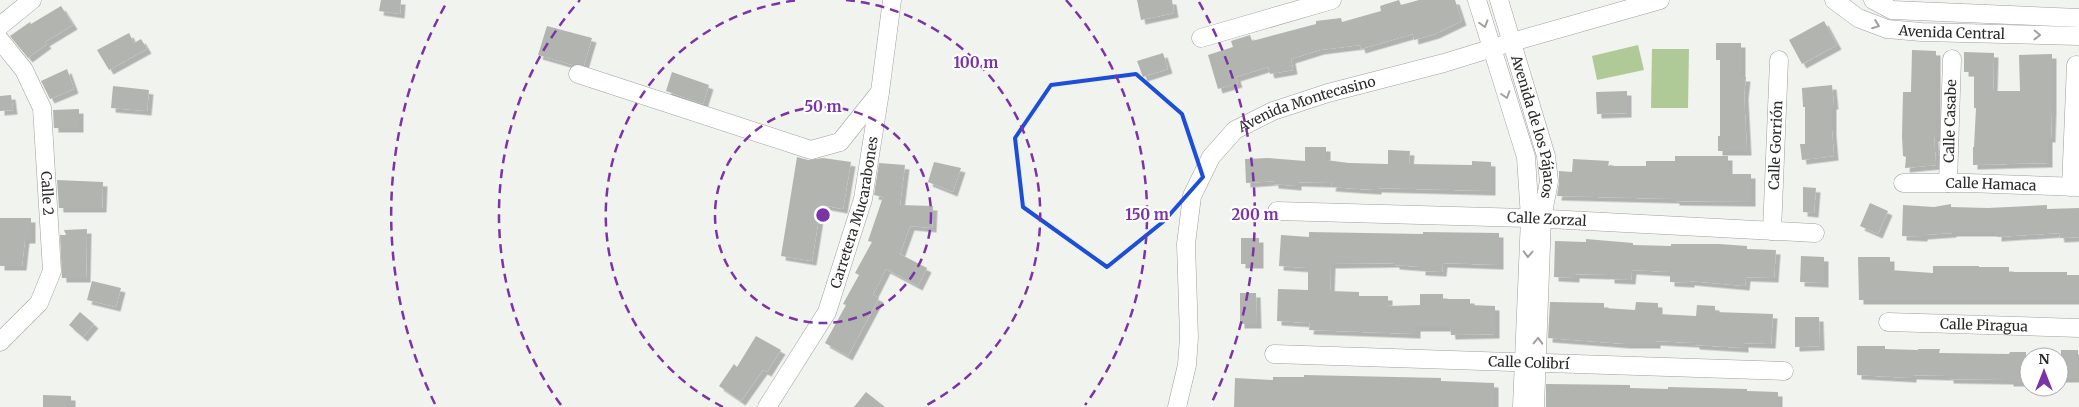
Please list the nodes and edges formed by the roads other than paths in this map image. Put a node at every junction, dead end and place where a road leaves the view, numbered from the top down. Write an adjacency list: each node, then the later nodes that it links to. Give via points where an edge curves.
1 (32, 0): 12 (street)
2 (892, 0): 24 (street, Carretera Mucarabones)
3 (1332, 0): 16 (street)
4 (1477, 0): 19 (street, Avenida de los Pájaros, one-way to 19)
5 (1499, 0): 18 (street, Avenida de los Pájaros)
6 (1660, 0): 18 (street, Avenida Montecasino)
7 (1834, 0): 13 (street, Avenida Central, one-way to 13, via 1858,18 1887,29)
8 (1873, 0): 9 (street, Avenida Central, via 1892,10)
9 (1964, 14): 10 (street, Avenida Central); 13 (street)
10 (2005, 16): 11 (street, Avenida Central); 14 (street)
11 (2079, 18)
12 (0, 26)
13 (1964, 33): 14 (street, Avenida Central)
14 (2005, 34): 15 (street, Avenida Central, one-way to 15)
15 (2079, 36)
16 (1201, 38)
17 (0, 40): 34 (street, Calle 2, via 24,70 42,108 52,271 39,303)
18 (1512, 42): 19 (street, Avenida Montecasino); 29 (street, Avenida de los Pájaros, via 1546,156 1549,181)
19 (1492, 48): 29 (street, Avenida de los Pájaros, one-way to 29, via 1526,157); 39 (street, Avenida Montecasino, via 1328,92 1273,111 1235,130 1223,143 1211,157 1192,196 1186,244 1189,337 1187,365)
20 (1952, 59): 26 (street, Calle Casabe)
21 (1780, 60): 30 (street, Calle Gorrión)
22 (2076, 64): 27 (street)
23 (578, 74): 24 (street, via 810,150 840,142)
24 (880, 92): 38 (street, Carretera Mucarabones, via 863,199 827,312)
25 (1903, 183): 26 (street, Calle Hamaca)
26 (1948, 184): 27 (street, Calle Hamaca)
27 (2075, 187)
28 (1277, 211): 29 (street, Calle Zorzal)
29 (1536, 218): 30 (street, Calle Zorzal); 36 (street, Avenida de los Pájaros)
30 (1772, 231): 31 (street, Calle Zorzal)
31 (1815, 233)
32 (1888, 322): 33 (street, Calle Piragua)
33 (2079, 328)
34 (0, 342)
35 (1274, 354): 36 (street, Calle Colibrí)
36 (1530, 363): 37 (street, Calle Colibrí); 40 (street, Avenida de los Pájaros); 41 (street, Avenida de los Pájaros)
37 (1784, 371)
38 (767, 407)
39 (1177, 407)
40 (1522, 407)
41 (1535, 407)

